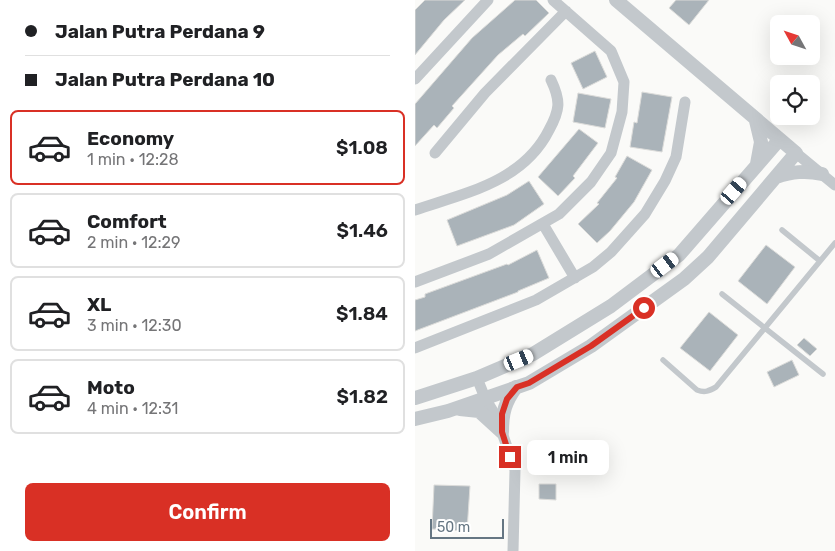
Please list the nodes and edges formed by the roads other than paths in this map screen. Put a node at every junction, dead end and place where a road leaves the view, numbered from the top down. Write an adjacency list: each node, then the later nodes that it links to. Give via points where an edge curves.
1 (488, 0): 5 (street)
2 (553, 0): 4 (street)
3 (616, 0): 8 (street)
4 (566, 11): 10 (street, via 485,93); 17 (street, via 611,51 624,82 621,112 611,153 591,182 559,214)
5 (415, 79)
6 (551, 80): 16 (street, via 558,94 558,113 545,139 523,163 479,190)
7 (685, 102): 21 (street, via 676,157 645,214 611,252)
8 (756, 121): 9 (street); 12 (street, via 761,142)
9 (779, 140): 11 (street); 12 (street)
10 (435, 153)
11 (796, 153): 13 (street); 14 (street)
12 (756, 166): 28 (street, via 679,255 619,300 533,354)
13 (822, 174): 14 (street, via 793,172); 15 (street)
14 (775, 177): 29 (street, via 708,257 684,279 591,346)
15 (835, 185)
16 (415, 209)
17 (543, 224): 21 (street); 22 (street, via 489,254)
18 (782, 230): 20 (lane)
19 (835, 243): 20 (lane)
20 (820, 261): 24 (lane)
21 (575, 278): 25 (street, via 536,300)
22 (415, 282)
23 (722, 294): 24 (lane)
24 (764, 327): 26 (lane, via 716,387 709,391 697,390); 27 (lane)
25 (415, 348)
26 (663, 360)
27 (823, 374)
28 (477, 378): 30 (street); 31 (street)
29 (517, 387): 31 (street); 34 (street, via 507,399 502,414)
30 (415, 398)
31 (485, 398): 32 (street); 34 (street)
32 (456, 408): 33 (street); 34 (street, via 479,411)
33 (415, 419)
34 (502, 432): 35 (street, via 515,470)
35 (513, 551)

